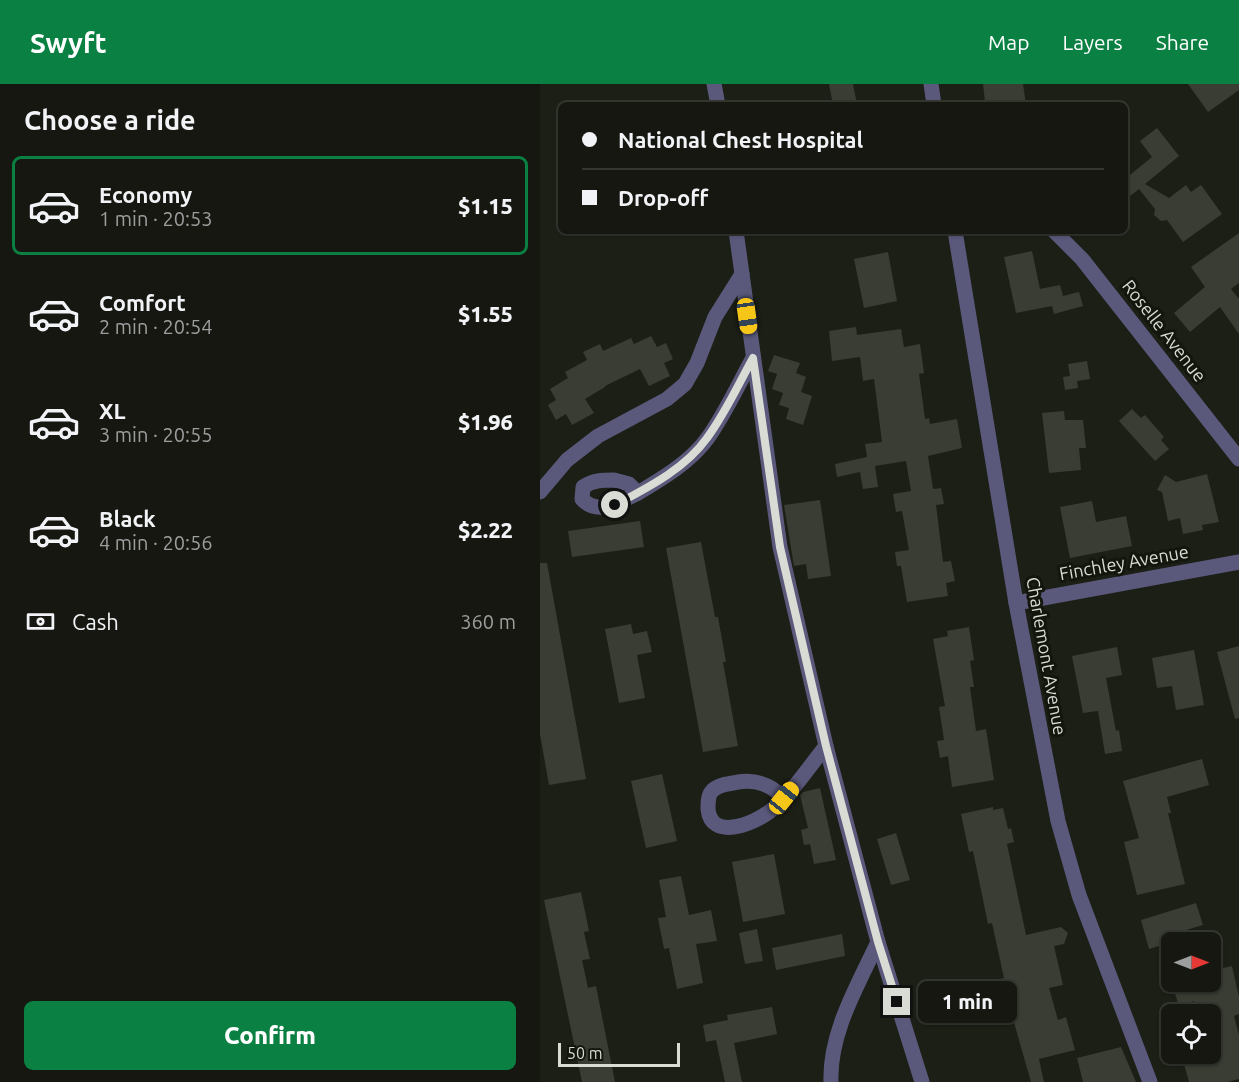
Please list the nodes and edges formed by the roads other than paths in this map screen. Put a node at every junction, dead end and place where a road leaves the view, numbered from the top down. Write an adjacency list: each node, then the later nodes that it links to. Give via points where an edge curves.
1 (714, 84): 3 (street)
2 (931, 84): 4 (street)
3 (717, 102)
4 (934, 102)
5 (736, 234): 8 (street)
6 (955, 234): 14 (street, Charlemont Avenue)
7 (1057, 234): 10 (street, Roselle Avenue, via 1082,259)
8 (742, 274): 9 (street); 11 (street, via 715,317 685,384 668,399 590,442 567,460)
9 (753, 358): 12 (street, via 707,439 669,474); 15 (street, via 780,547)
10 (1239, 459)
11 (540, 492)
12 (638, 493)
13 (1239, 562): 14 (street, Finchley Avenue)
14 (1016, 603): 18 (street, Charlemont Avenue, via 1058,821 1079,895)
15 (826, 746): 16 (street); 17 (street)
16 (784, 798): 16 (street, via 769,812 738,827 720,825 709,815 712,790 727,784 766,784)
17 (878, 942): 19 (street, via 843,1018 834,1046); 20 (street)
18 (1148, 1079)
19 (831, 1082)
20 (922, 1082)

